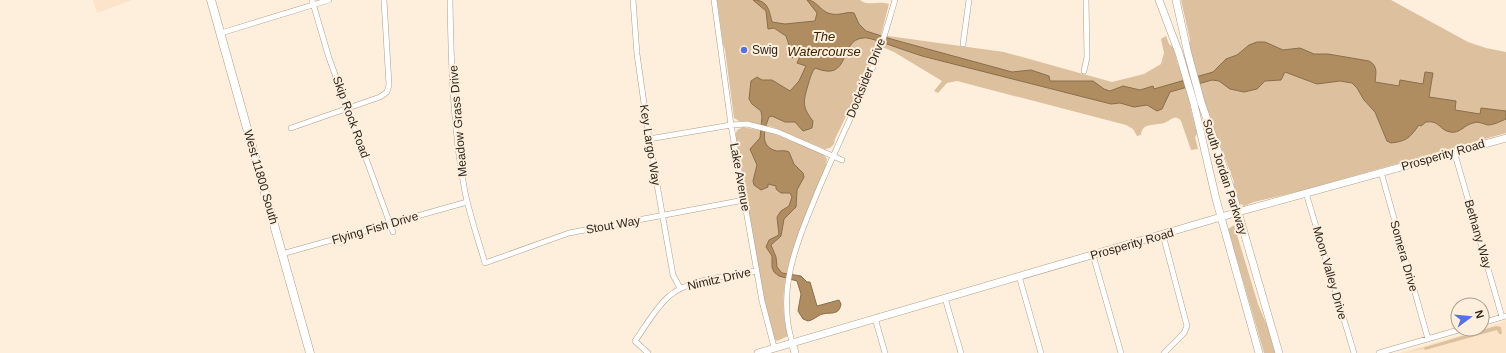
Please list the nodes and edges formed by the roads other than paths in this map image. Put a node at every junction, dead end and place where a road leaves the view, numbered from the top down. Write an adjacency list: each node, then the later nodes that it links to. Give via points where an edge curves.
1 (211, 0): 13 (main road, West 11800 South)
2 (329, 0): 12 (street)
3 (384, 0): 16 (street, via 389,88 383,96)
4 (450, 0): 27 (street, Meadow Grass Drive, via 457,142)
5 (633, 0): 20 (street, Key Largo Way)
6 (714, 0): 17 (street, Lake Avenue)
7 (895, 0): 22 (street, Docksider Drive, via 876,60)
8 (970, 0): 14 (street)
9 (1086, 0): 15 (street, via 1087,57)
10 (1159, 0): 30 (street, South Jordan Parkway, via 1194,104)
11 (1176, 0): 28 (street, South Jordan Parkway, via 1201,102)
12 (312, 2): 13 (street); 16 (street, Skip Rock Road)
13 (221, 33): 34 (main road, West 11800 South)
14 (962, 44)
15 (1084, 71)
16 (348, 110): 18 (street); 31 (street, Skip Rock Road)
17 (731, 125): 20 (street); 22 (street, via 771,130); 26 (street, Lake Avenue)
18 (290, 128)
19 (1506, 138): 21 (street, Prosperity Road)
20 (648, 139): 29 (street, Key Largo Way)
21 (1454, 151): 24 (street, Prosperity Road); 41 (street, Bethany Way)
22 (832, 156): 23 (street); 46 (street, via 800,234 790,268 786,317)
23 (842, 160)
24 (1381, 172): 25 (street, Prosperity Road); 45 (street, Somera Drive)
25 (1306, 193): 28 (street, Prosperity Road); 59 (street, Moon Valley Drive)
26 (744, 200): 29 (street, Stout Way); 37 (street, Lake Avenue)
27 (467, 202): 31 (street, Flying Fish Drive); 36 (street, Meadow Grass Drive)
28 (1238, 212): 30 (street, Prosperity Road); 58 (street, South Jordan Parkway)
29 (662, 217): 36 (street, Stout Way, via 569,233); 39 (street, Key Largo Way, via 673,275)
30 (1221, 218): 33 (street, Prosperity Road); 57 (street, South Jordan Parkway)
31 (390, 224): 32 (street, Skip Rock Road); 34 (street, Flying Fish Drive)
32 (393, 232)
33 (1163, 235): 35 (street, Prosperity Road); 56 (street, via 1187,326 1184,333)
34 (282, 254): 48 (main road, West 11800 South)
35 (1093, 255): 38 (street, Prosperity Road); 55 (street)
36 (485, 263)
37 (756, 271): 39 (street, Nimitz Drive); 47 (street, Lake Avenue, via 763,309)
38 (1019, 276): 40 (street, Prosperity Road); 54 (street)
39 (680, 288): 49 (street, Nimitz Drive, via 668,297 635,341)
40 (945, 298): 42 (street, Prosperity Road); 53 (street)
41 (1504, 317): 43 (street)
42 (875, 318): 46 (street, Prosperity Road); 52 (street)
43 (1490, 321)
44 (1450, 333): 45 (street)
45 (1428, 339): 60 (street)
46 (792, 342): 47 (street, Prosperity Road); 51 (street)
47 (775, 350): 50 (street, Prosperity Road)
48 (310, 353)
49 (648, 353)
50 (758, 353)
51 (795, 353)
52 (885, 353)
53 (961, 353)
54 (1041, 353)
55 (1121, 353)
56 (1164, 353)
57 (1259, 353)
58 (1279, 353)
59 (1354, 353)
60 (1378, 353)

